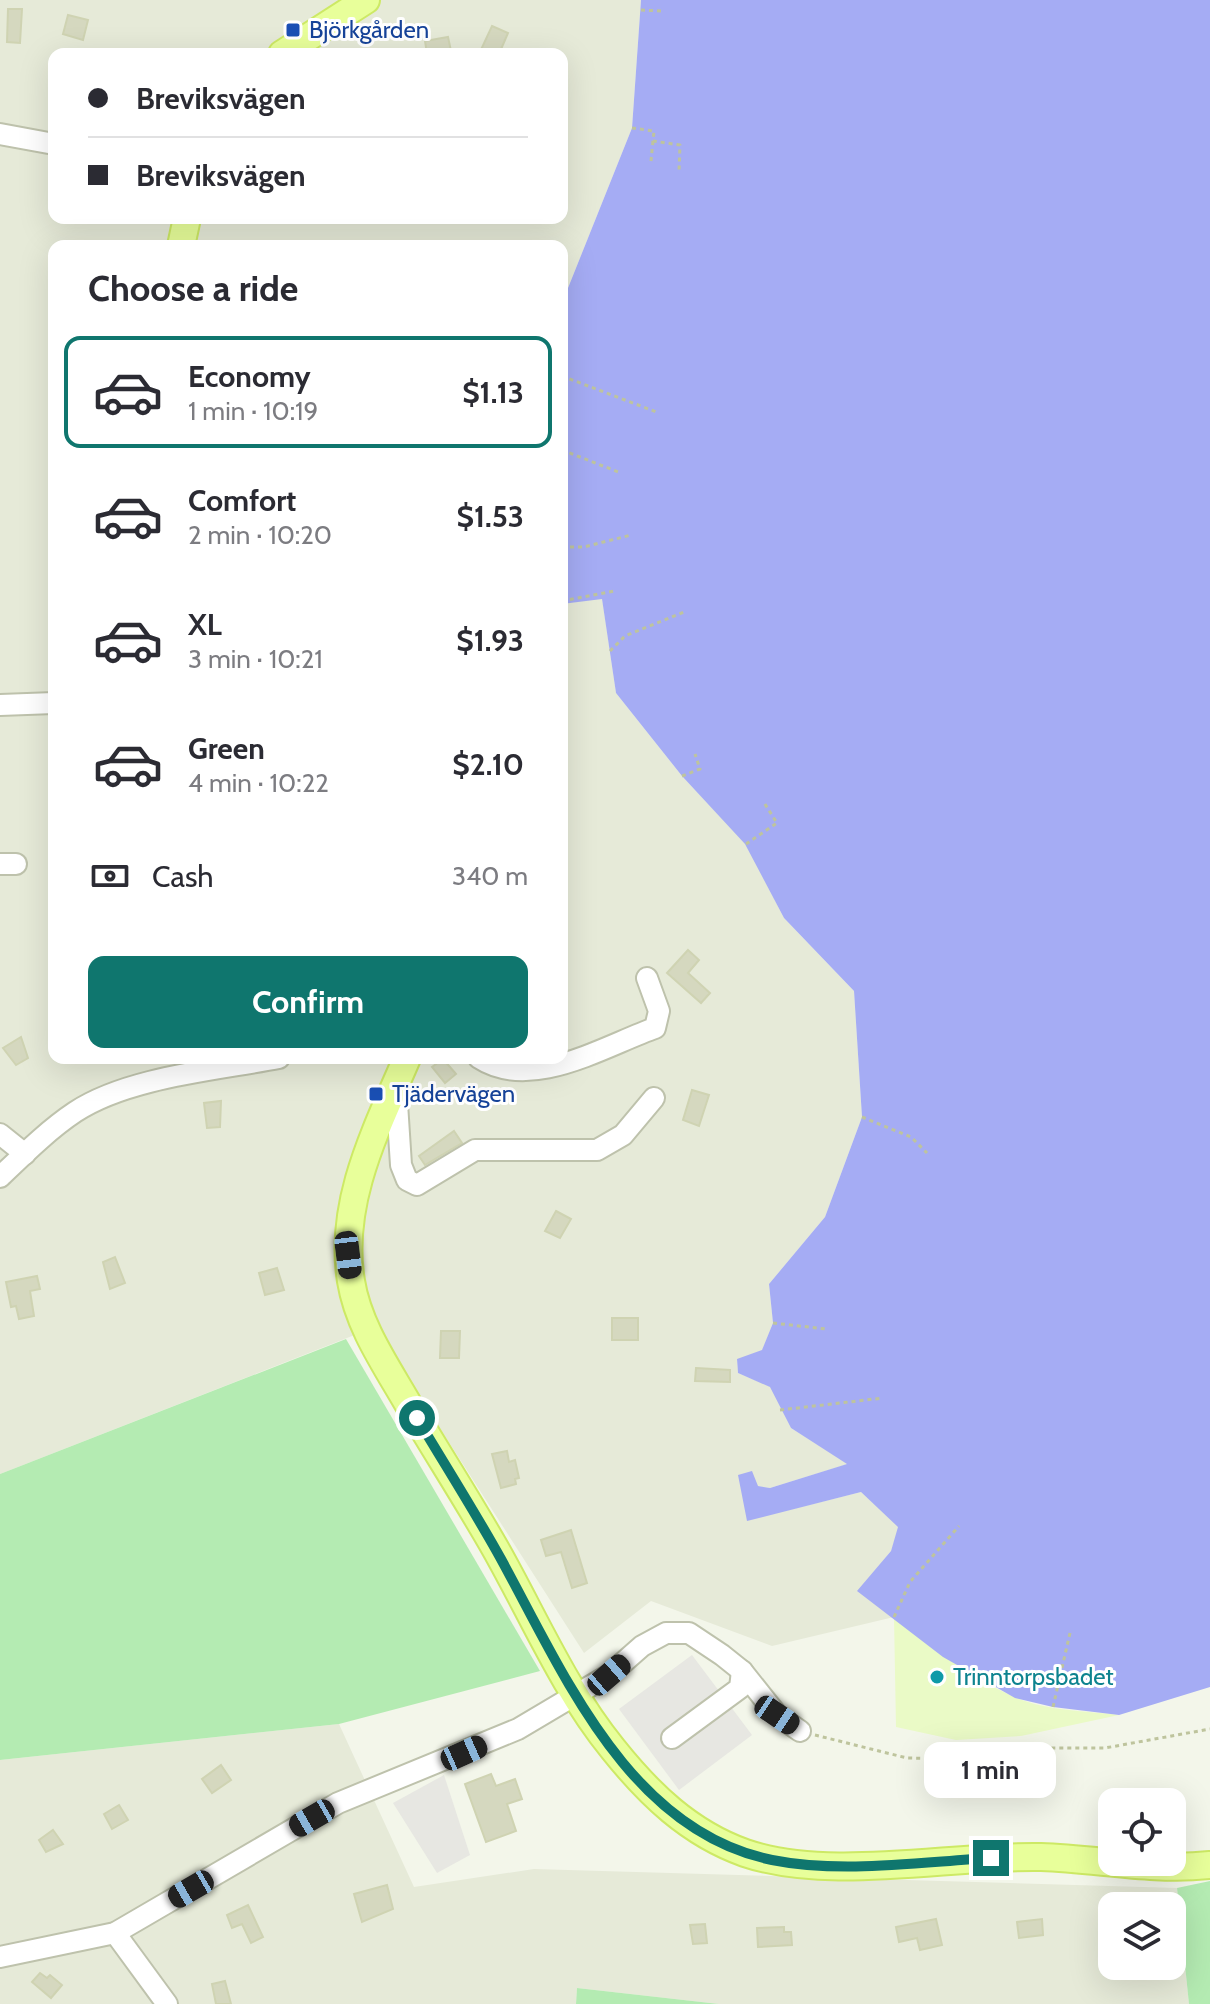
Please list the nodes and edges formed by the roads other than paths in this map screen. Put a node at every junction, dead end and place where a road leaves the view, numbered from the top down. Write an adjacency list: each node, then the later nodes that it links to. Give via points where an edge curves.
1 (366, 0): 2 (main road)
2 (291, 48)
3 (0, 134): 4 (street)
4 (48, 143)
5 (48, 703): 6 (street)
6 (0, 705)
7 (647, 978): 8 (street, via 659,1011 655,1028)
8 (568, 1061)
9 (249, 1064): 16 (street, via 100,1099 75,1112)
10 (404, 1064): 13 (main road)
11 (496, 1064): 12 (street, via 514,1070)
12 (561, 1064)
13 (396, 1084): 14 (street, via 401,1165 407,1180 417,1185 475,1150 597,1150 623,1135); 19 (main road, via 350,1212 351,1285 371,1342 494,1546)
14 (654, 1098)
15 (0, 1134): 16 (street)
16 (25, 1154): 17 (street)
17 (0, 1177)
18 (742, 1671): 19 (street, via 689,1633 666,1633); 20 (street, via 777,1715); 21 (street, via 740,1688)
19 (574, 1695): 22 (main road, via 612,1748 678,1818 745,1853 801,1864 1038,1857 1122,1867); 23 (street, via 518,1729 338,1803)
20 (800, 1731)
21 (672, 1738)
22 (1210, 1865)
23 (115, 1933): 24 (street); 25 (street)
24 (0, 1957)
25 (167, 2004)

